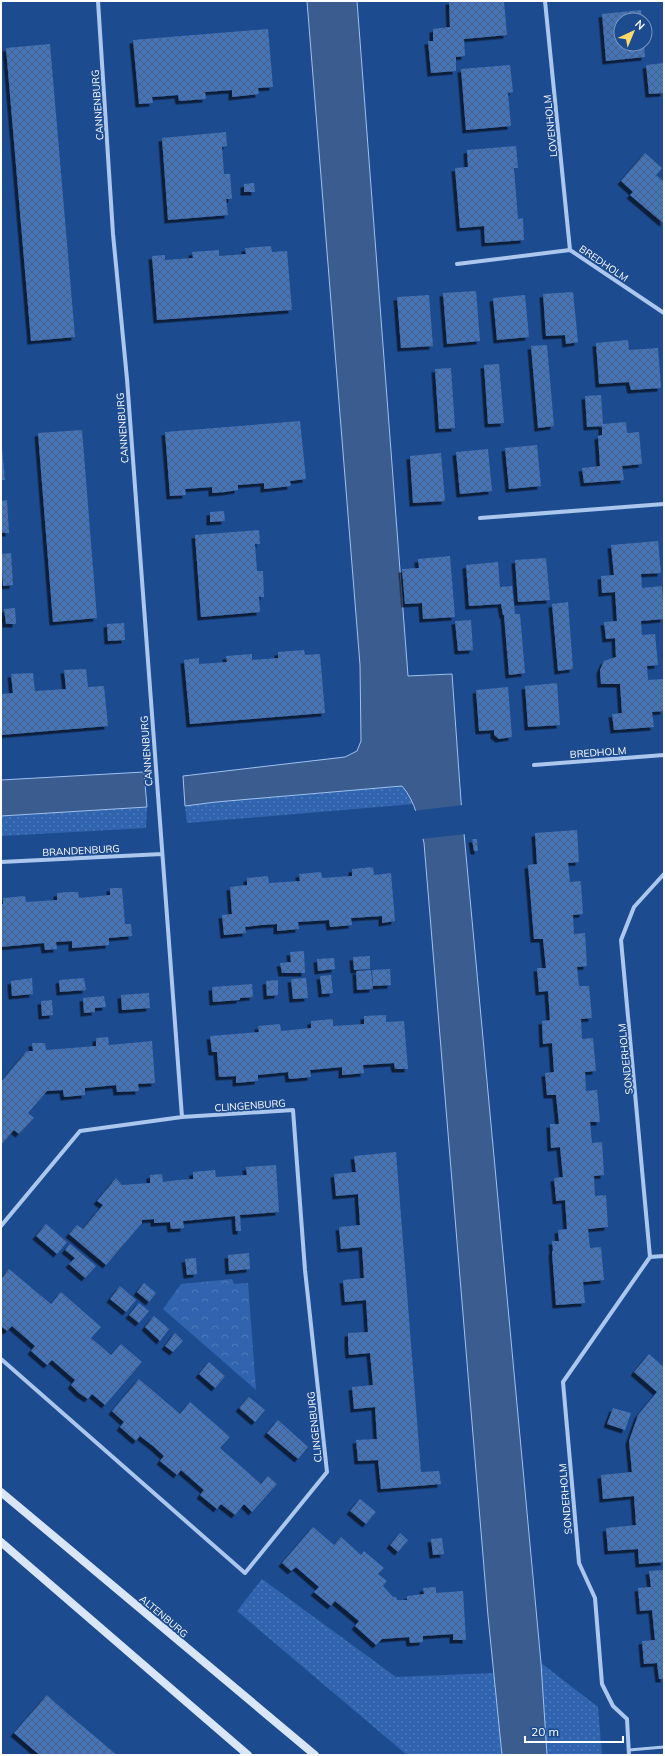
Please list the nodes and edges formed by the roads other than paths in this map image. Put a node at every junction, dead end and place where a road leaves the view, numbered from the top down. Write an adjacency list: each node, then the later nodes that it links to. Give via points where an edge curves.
1 (98, 1): 10 (street, CANNENBURG, via 113,234)
2 (545, 1): 3 (street, LOVENHOLM)
3 (570, 250): 4 (street, BREDHOLM); 5 (street, BREDHOLM)
4 (457, 264)
5 (664, 313)
6 (664, 504): 7 (street)
7 (480, 518)
8 (664, 755): 9 (street, BREDHOLM)
9 (534, 764)
10 (162, 854): 11 (street, BRANDENBURG); 13 (street)
11 (1, 862)
12 (664, 874): 16 (street, SONDERHOLM, via 634,907 621,940)
13 (182, 1117): 14 (street, CLINGENBURG, via 80,1131); 17 (street, CLINGENBURG, via 293,1110 305,1270 328,1472 245,1573)
14 (1, 1226)
15 (664, 1256): 16 (street)
16 (650, 1257): 21 (street, SONDERHOLM, via 563,1382 579,1563 595,1598 602,1684 613,1706 627,1719)
17 (1, 1359)
18 (1, 1492): 23 (main road, ALTENBURG)
19 (1, 1542): 22 (main road)
20 (664, 1747): 21 (lane)
21 (629, 1750): 24 (street, SONDERHOLM)
22 (248, 1755)
23 (315, 1755)
24 (629, 1755)

